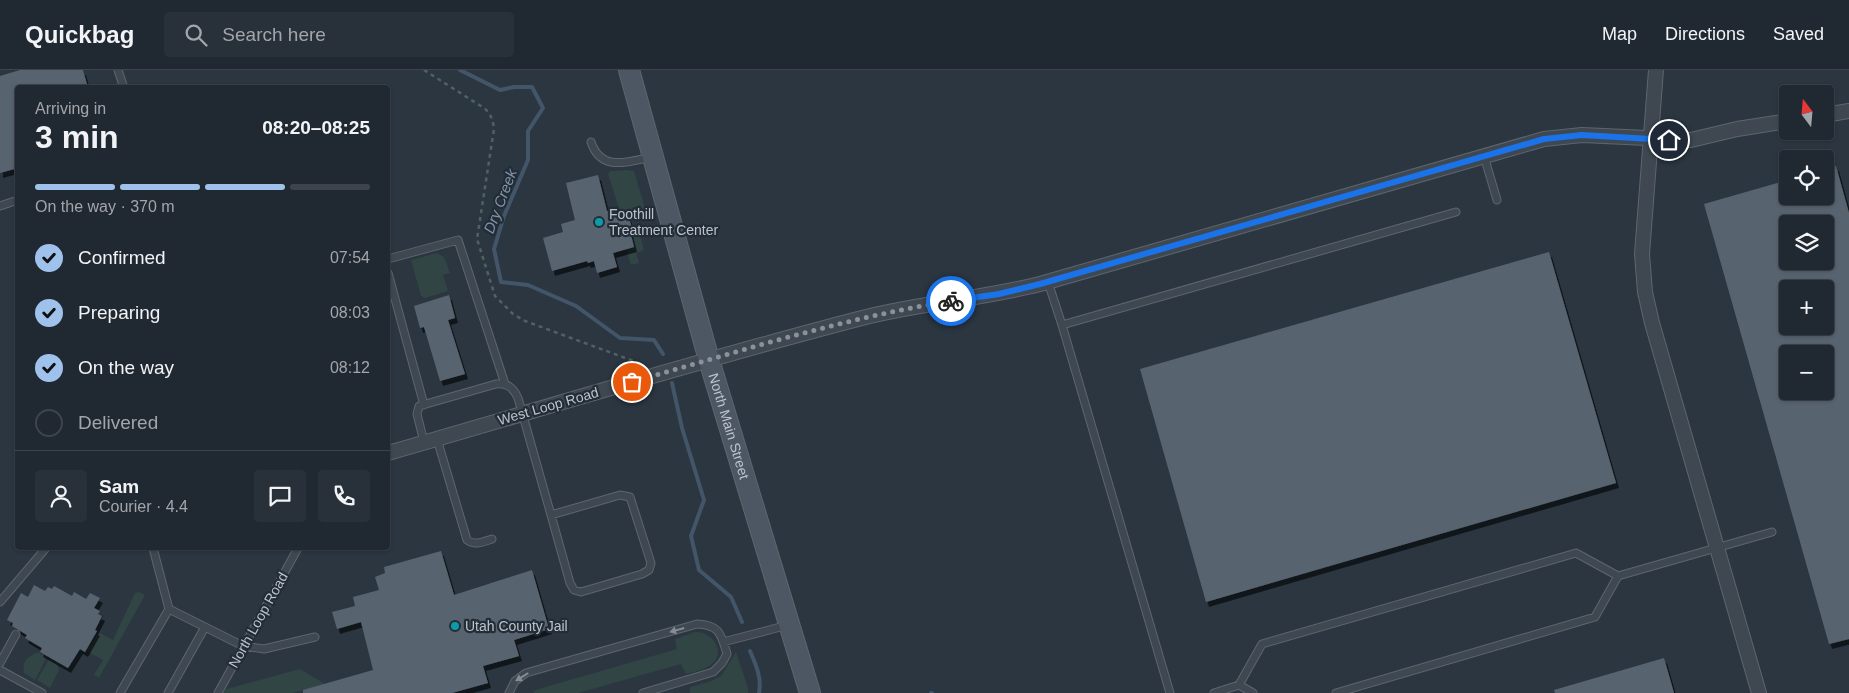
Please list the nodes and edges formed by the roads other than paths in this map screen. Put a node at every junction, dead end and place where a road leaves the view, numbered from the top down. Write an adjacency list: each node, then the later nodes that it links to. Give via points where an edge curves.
1 (118, 70): 4 (lane)
2 (629, 70): 11 (street, North Main Street)
3 (1656, 70): 8 (street)
4 (123, 85)
5 (1849, 111): 6 (street)
6 (1834, 114)
7 (1779, 123): 8 (street, West Loop Road, via 1691,140)
8 (1651, 138): 10 (street, West Loop Road, via 1565,136); 29 (street, via 1642,254 1645,292)
9 (592, 142): 11 (lane, via 596,154 610,162)
10 (1484, 156): 12 (lane); 18 (street, West Loop Road)
11 (653, 157): 20 (street, North Main Street)
12 (1497, 200)
13 (15, 201): 14 (lane)
14 (0, 206)
15 (1456, 212): 19 (lane)
16 (390, 259): 21 (lane, via 458,240)
17 (390, 280): 22 (lane)
18 (1048, 282): 19 (lane); 20 (street, West Loop Road, via 999,294 871,316)
19 (1062, 325): 52 (lane)
20 (709, 360): 23 (street, West Loop Road); 36 (street, North Main Street)
21 (505, 384): 22 (lane); 23 (lane, via 515,390)
22 (424, 405): 24 (lane, via 419,406 417,414)
23 (523, 414): 24 (street, West Loop Road); 26 (lane)
24 (430, 441): 25 (street, West Loop Road); 28 (lane, via 467,540 471,544)
25 (390, 452)
26 (551, 515): 26 (lane, via 620,495 630,497 651,564 649,570 581,592 574,590)
27 (1772, 532): 29 (lane)
28 (492, 539)
29 (1717, 547): 33 (lane); 56 (street)
30 (44, 550): 34 (lane)
31 (155, 550): 35 (lane)
32 (297, 550): 41 (lane, North Loop Road)
33 (1618, 576): 44 (lane, via 1576,553 1567,555 1262,644); 55 (lane, via 1595,617)
34 (0, 602)
35 (169, 609): 37 (lane); 46 (lane)
36 (789, 625): 40 (lane); 51 (street, North Main Street)
37 (205, 627): 41 (lane); 47 (lane)
38 (16, 634): 42 (lane)
39 (315, 637): 41 (lane, via 264,649)
40 (724, 642): 49 (lane, one-way to 49, via 716,628 697,624 526,673 515,681); 50 (lane, via 727,654 712,672)
41 (243, 646): 48 (lane, North Loop Road)
42 (0, 663)
43 (0, 670): 45 (lane)
44 (1239, 685): 53 (lane); 54 (lane)
45 (42, 693)
46 (120, 693)
47 (168, 693)
48 (218, 693)
49 (509, 693)
50 (643, 693)
51 (810, 693)
52 (1170, 693)
53 (1214, 693)
54 (1253, 693)
55 (1336, 693)
56 (1759, 693)

